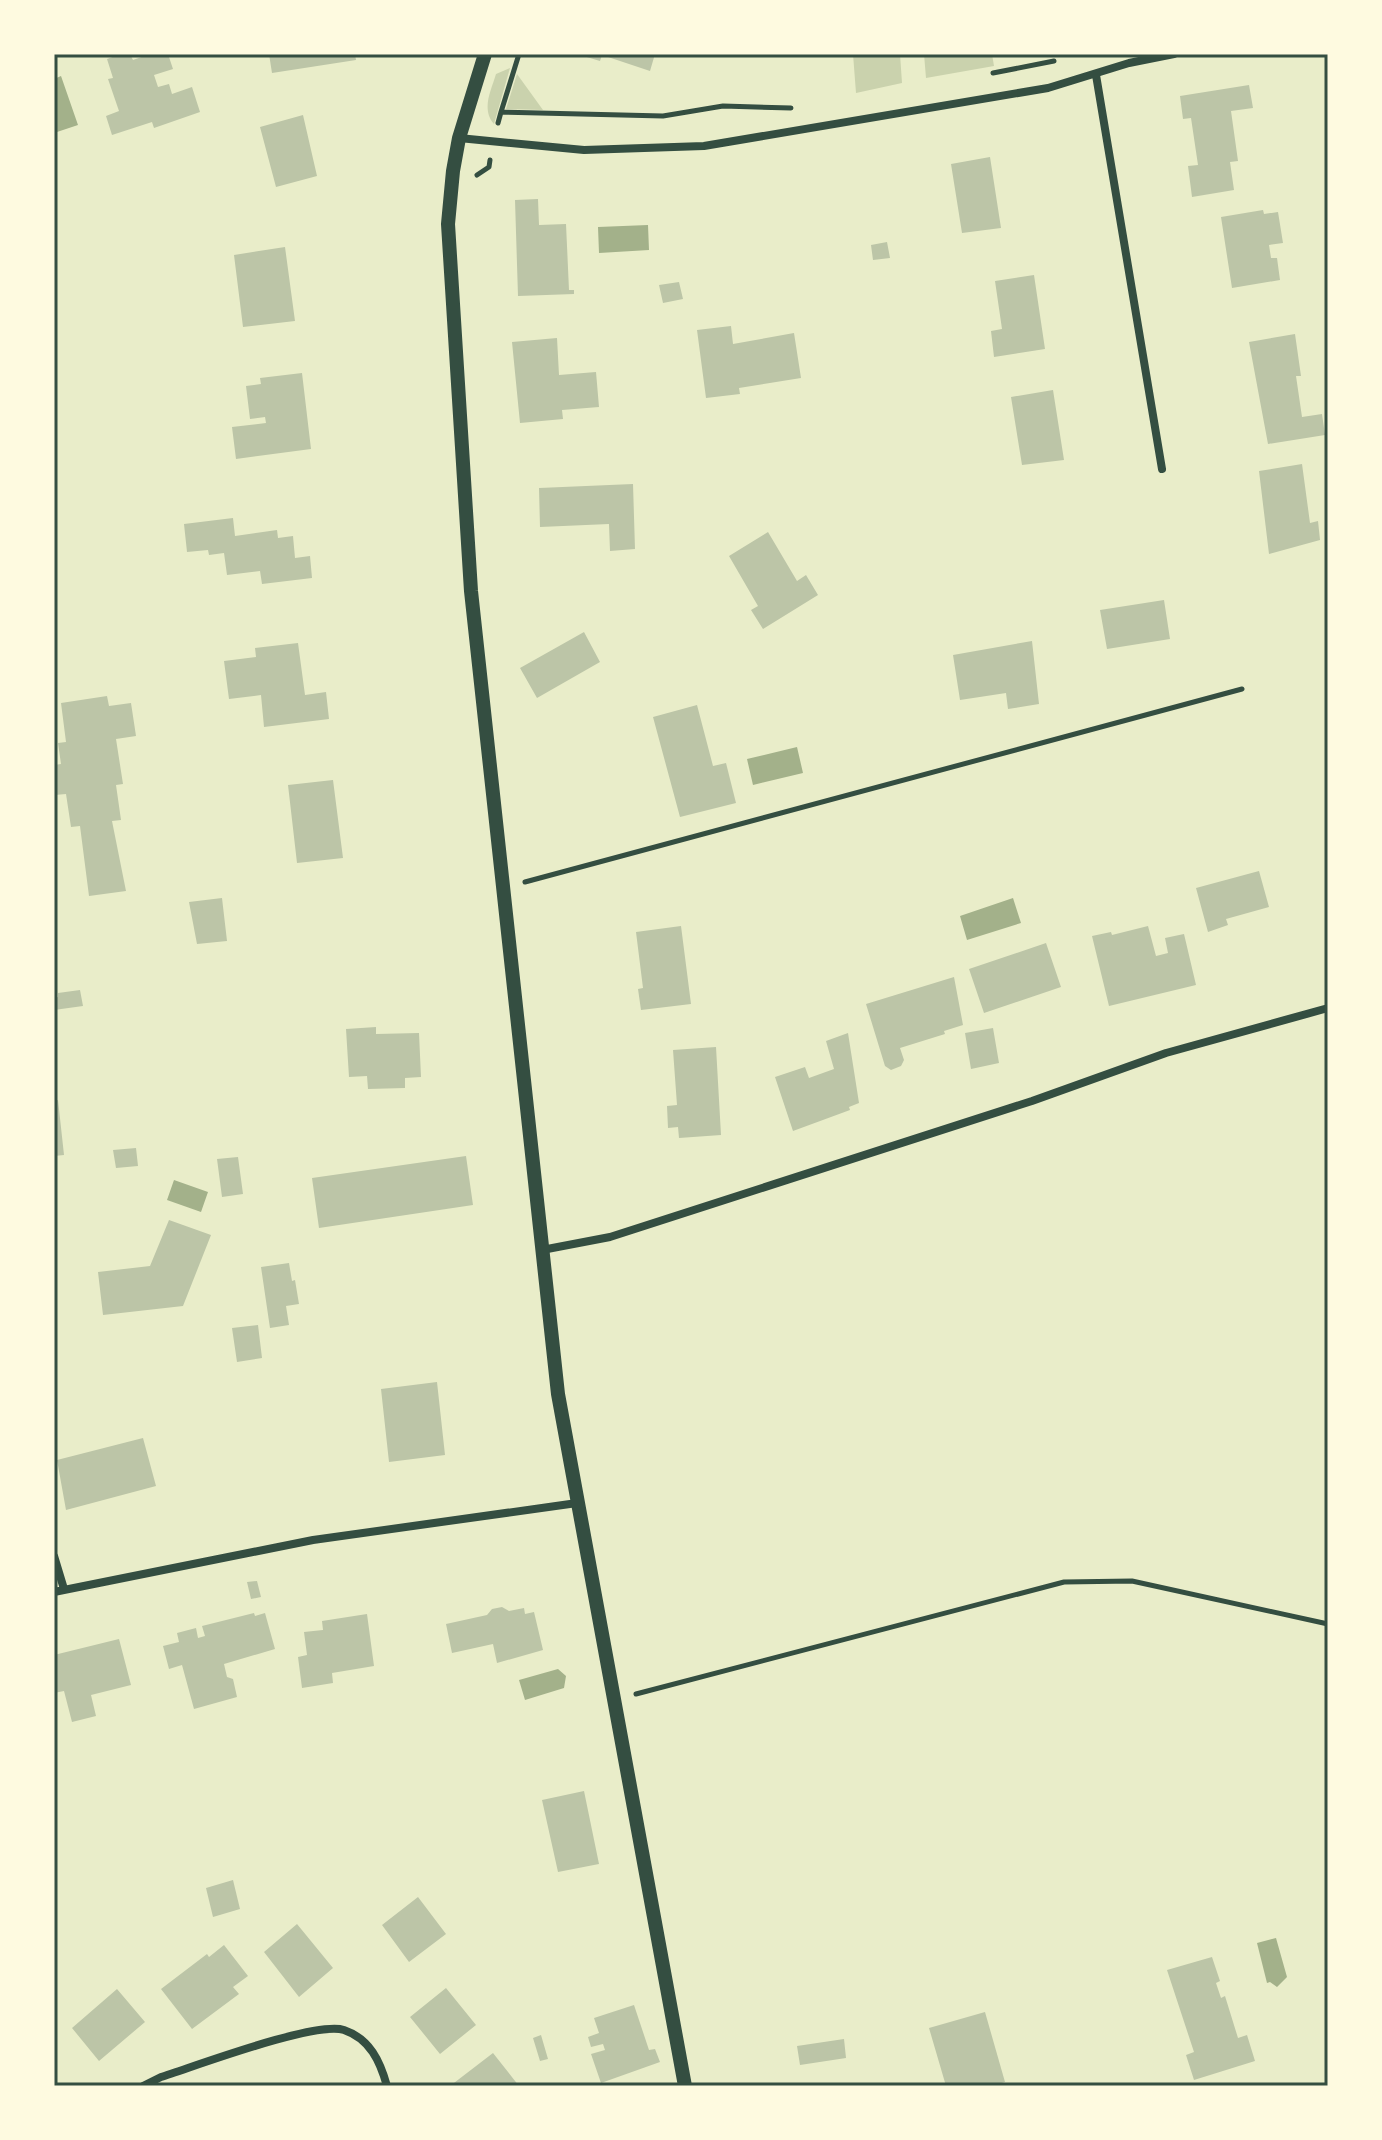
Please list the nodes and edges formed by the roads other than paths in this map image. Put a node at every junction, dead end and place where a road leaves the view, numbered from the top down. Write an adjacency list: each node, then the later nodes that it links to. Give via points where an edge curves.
1 (485, 54): 4 (street)
2 (1174, 54): 3 (street)
3 (1096, 75): 4 (street, via 1048,88 704,146 584,150); 5 (street)
4 (459, 138): 7 (street, via 448,224 467,544)
5 (1162, 469)
6 (1328, 1008): 7 (street, via 1166,1053 610,1237)
7 (542, 1250): 8 (street)
8 (577, 1503): 10 (street, via 313,1540); 14 (street)
9 (54, 1556): 10 (street)
10 (64, 1589): 11 (street)
11 (54, 1592)
12 (143, 2086): 13 (street, via 293,2035 333,2028 365,2042 375,2053)
13 (387, 2086)
14 (685, 2086)

